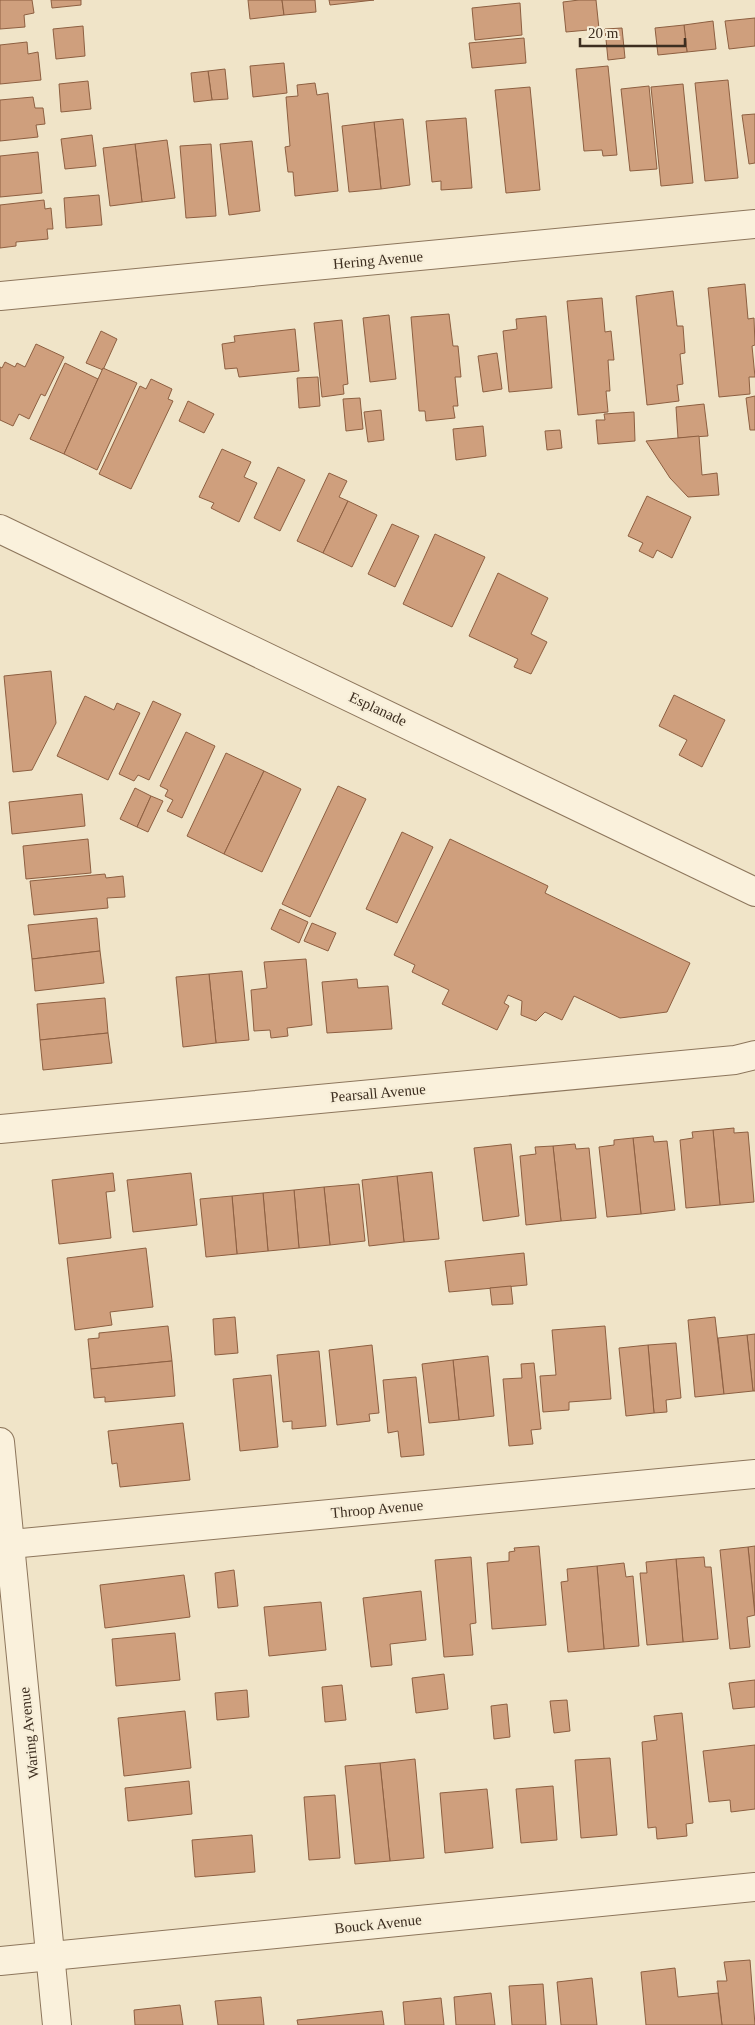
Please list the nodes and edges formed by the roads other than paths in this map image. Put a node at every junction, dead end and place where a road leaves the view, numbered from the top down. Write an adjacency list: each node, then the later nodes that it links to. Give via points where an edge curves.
1 (755, 224): 2 (street, Hering Avenue)
2 (0, 296)
3 (0, 529): 4 (street, Esplanade)
4 (755, 892)
5 (755, 1055): 6 (street, Pearsall Avenue, via 725,1061)
6 (0, 1129)
7 (0, 1442): 9 (street, Waring Avenue)
8 (755, 1474): 9 (street, Throop Avenue)
9 (5, 1544): 11 (street, Waring Avenue)
10 (755, 1887): 11 (street, Bouck Avenue)
11 (50, 1956): 12 (street, Bouck Avenue); 13 (street, Waring Avenue)
12 (0, 1961)
13 (57, 2025)

